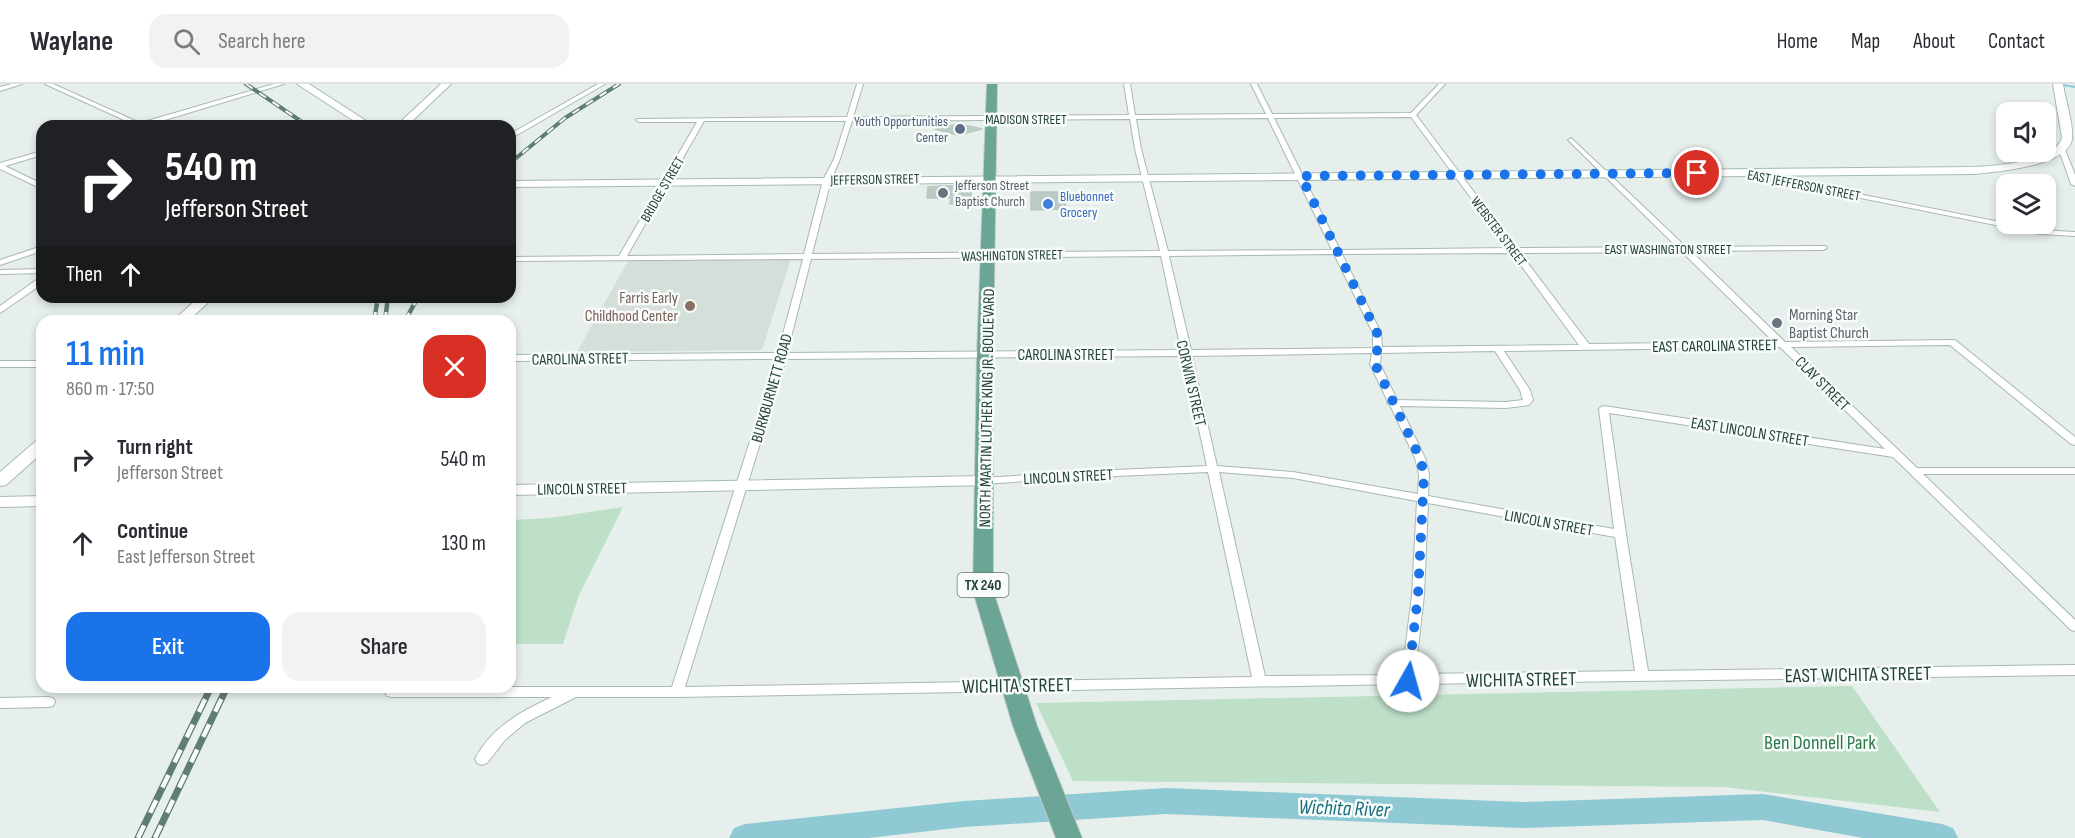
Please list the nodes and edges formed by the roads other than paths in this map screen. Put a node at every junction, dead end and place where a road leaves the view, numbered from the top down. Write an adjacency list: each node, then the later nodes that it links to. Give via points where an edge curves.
1 (19, 84): 13 (street)
2 (48, 84): 18 (street)
3 (280, 84): 19 (street)
4 (302, 84): 20 (street)
5 (446, 84): 21 (street)
6 (602, 84): 25 (street)
7 (860, 84): 23 (street, BURKBURNETT ROAD)
8 (992, 84): 17 (main road, NORTH MARTIN LUTHER KING JR. BOULEVARD / TX 240)
9 (1127, 84): 16 (street, CORWIN STREET)
10 (1254, 84): 15 (street)
11 (1442, 84): 14 (street)
12 (2059, 86): 27 (street, via 2067,138 2066,145)
13 (0, 89)
14 (1413, 116): 15 (street, MADISON STREET); 32 (street, WEBSTER STREET)
15 (1271, 117): 16 (street, MADISON STREET); 33 (street)
16 (1132, 118): 17 (street, MADISON STREET); 34 (street, CORWIN STREET)
17 (992, 119): 23 (street, MADISON STREET); 35 (main road, NORTH MARTIN LUTHER KING JR. BOULEVARD / TX 240)
18 (126, 120)
19 (159, 120)
20 (359, 120)
21 (408, 120)
22 (639, 120): 24 (street, MADISON STREET)
23 (850, 120): 24 (street, MADISON STREET); 36 (street, BURKBURNETT ROAD)
24 (701, 121): 37 (street, BRIDGE STREET)
25 (516, 134)
26 (1571, 140): 31 (street, CLAY STREET)
27 (2061, 147): 30 (street, via 2022,164 1982,169); 40 (street)
28 (36, 155): 29 (street)
29 (0, 165): 38 (street)
30 (1742, 172): 31 (street, EAST JEFFERSON STREET); 41 (street, EAST JEFFERSON STREET, via 2040,232)
31 (1606, 173): 32 (street, EAST JEFFERSON STREET); 43 (street, CLAY STREET)
32 (1457, 174): 33 (street, JEFFERSON STREET); 44 (street, WEBSTER STREET)
33 (1301, 176): 34 (street, JEFFERSON STREET); 46 (street)
34 (1146, 177): 35 (street, JEFFERSON STREET); 47 (street, CORWIN STREET)
35 (991, 178): 36 (street, JEFFERSON STREET); 49 (main road, NORTH MARTIN LUTHER KING JR. BOULEVARD / TX 240)
36 (827, 180): 37 (street, JEFFERSON STREET); 48 (street, BURKBURNETT ROAD)
37 (666, 182): 39 (street, JEFFERSON STREET); 50 (street, BRIDGE STREET)
38 (36, 184)
39 (516, 184)
40 (2075, 184)
41 (2075, 234)
42 (1823, 248): 43 (street, EAST WASHINGTON STREET)
43 (1685, 249): 44 (street, EAST WASHINGTON STREET); 59 (street, CLAY STREET)
44 (1514, 250): 46 (street, WASHINGTON STREET); 60 (street, WEBSTER STREET)
45 (36, 251): 52 (street)
46 (1339, 252): 47 (street, WASHINGTON STREET); 62 (street, via 1377,333)
47 (1163, 254): 49 (street, WASHINGTON STREET); 63 (street, CORWIN STREET)
48 (806, 256): 49 (street, WASHINGTON STREET); 50 (street, WASHINGTON STREET); 65 (street, BURKBURNETT ROAD)
49 (989, 256): 64 (main road, NORTH MARTIN LUTHER KING JR. BOULEVARD / TX 240)
50 (622, 258): 51 (street, WASHINGTON STREET)
51 (516, 259)
52 (0, 263)
53 (36, 271): 54 (street)
54 (0, 272)
55 (36, 284): 57 (street)
56 (200, 303): 58 (street)
57 (0, 310)
58 (186, 315)
59 (1783, 344): 60 (street, EAST CAROLINA STREET); 70 (street, EAST CAROLINA STREET, via 1952,342); 72 (street, CLAY STREET)
60 (1585, 346): 61 (street, CAROLINA STREET)
61 (1497, 348): 62 (street, CAROLINA STREET); 69 (street, via 1525,390 1526,403)
62 (1377, 350): 63 (street, CAROLINA STREET); 69 (street, via 1375,364)
63 (1185, 353): 64 (street, CAROLINA STREET); 73 (street, CORWIN STREET)
64 (985, 355): 65 (street, CAROLINA STREET); 77 (main road, NORTH MARTIN LUTHER KING JR. BOULEVARD / TX 240)
65 (782, 356): 66 (street, CAROLINA STREET); 78 (street, BURKBURNETT ROAD)
66 (516, 358)
67 (0, 364): 68 (street)
68 (36, 364)
69 (1392, 403): 80 (street, via 1420,458)
70 (2075, 442)
71 (36, 449): 76 (street)
72 (1895, 454): 74 (street, CLAY STREET); 83 (street, EAST LINCOLN STREET, via 1604,409)
73 (1211, 469): 77 (street, LINCOLN STREET); 80 (street, LINCOLN STREET, via 1282,473); 88 (street, CORWIN STREET)
74 (1912, 471): 75 (street); 84 (street, CLAY STREET)
75 (2075, 471)
76 (0, 481)
77 (984, 481): 78 (street, LINCOLN STREET); 89 (main road, NORTH MARTIN LUTHER KING JR. BOULEVARD / TX 240, via 983,591)
78 (743, 484): 79 (street, LINCOLN STREET); 90 (street, BURKBURNETT ROAD)
79 (516, 490)
80 (1424, 500): 83 (street, LINCOLN STREET); 87 (street)
81 (36, 501): 82 (street)
82 (0, 502)
83 (1620, 534): 86 (street)
84 (2075, 627)
85 (2075, 670): 86 (street, EAST WICHITA STREET)
86 (1642, 676): 87 (street, WICHITA STREET)
87 (1408, 681): 88 (street, WICHITA STREET)
88 (1260, 682): 89 (street, WICHITA STREET)
89 (1010, 685): 90 (street, WICHITA STREET); 96 (main road, NORTH MARTIN LUTHER KING JR. BOULEVARD / TX 240)
90 (677, 692): 92 (street, WICHITA STREET)
91 (516, 693): 92 (street, WICHITA STREET)
92 (576, 693): 95 (street, via 514,722 494,740)
93 (48, 702): 94 (street)
94 (0, 703)
95 (482, 759)
96 (1070, 838)

